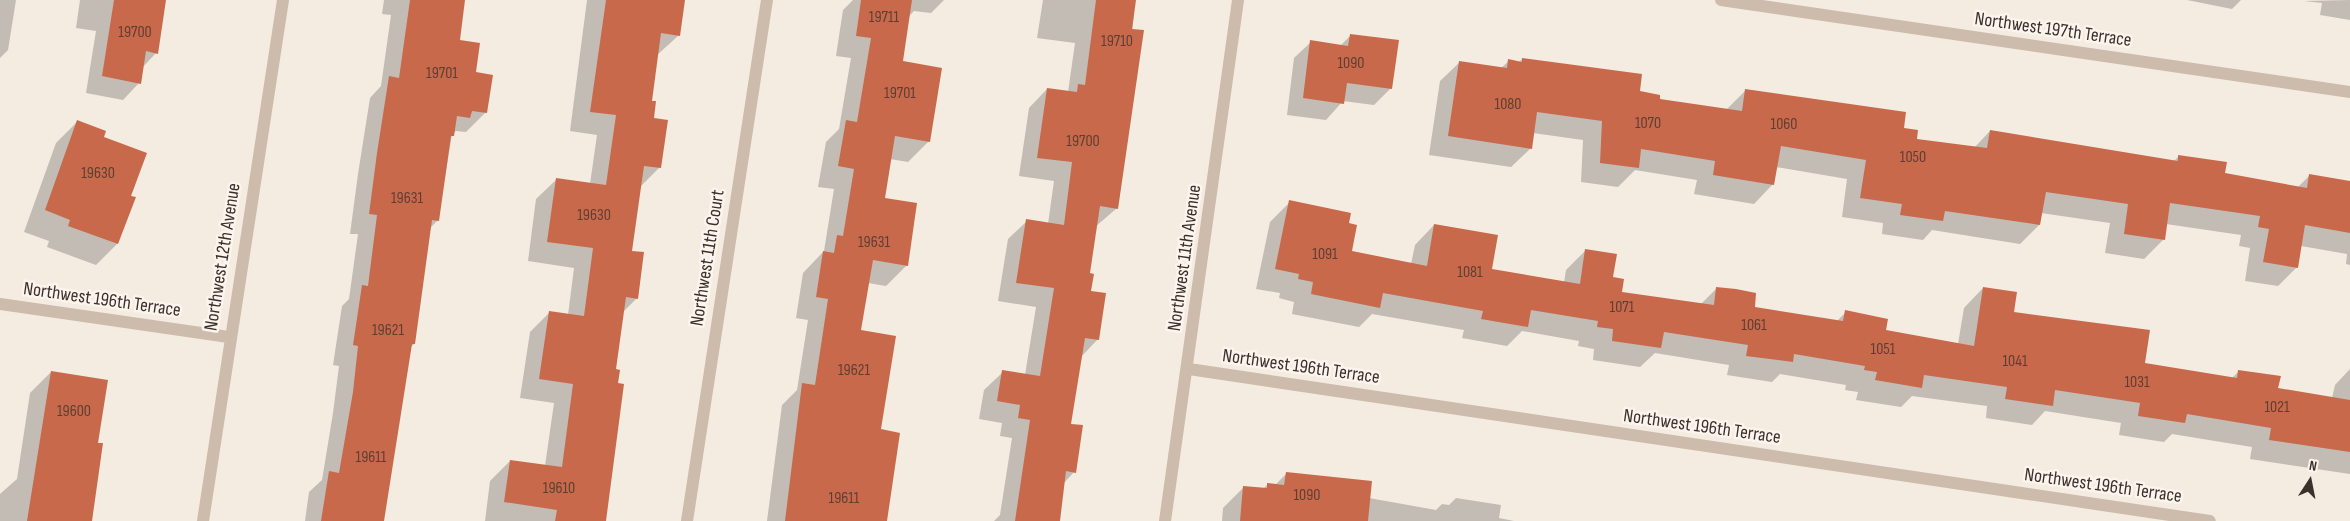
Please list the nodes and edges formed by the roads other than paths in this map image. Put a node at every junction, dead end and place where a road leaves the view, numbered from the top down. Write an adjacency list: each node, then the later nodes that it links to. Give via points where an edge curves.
1 (283, 0): 7 (street, Northwest 12th Avenue)
2 (767, 0): 10 (street, Northwest 11th Court)
3 (1238, 0): 8 (street, Northwest 11th Avenue)
4 (1721, 0): 5 (street, Northwest 197th Terrace)
5 (2350, 92)
6 (0, 304): 7 (street, Northwest 196th Terrace)
7 (229, 337): 9 (street, Northwest 12th Avenue)
8 (1189, 369): 11 (street, Northwest 11th Avenue); 12 (street, Northwest 196th Terrace)
9 (203, 521)
10 (686, 521)
11 (1165, 521)
12 (2210, 521)

